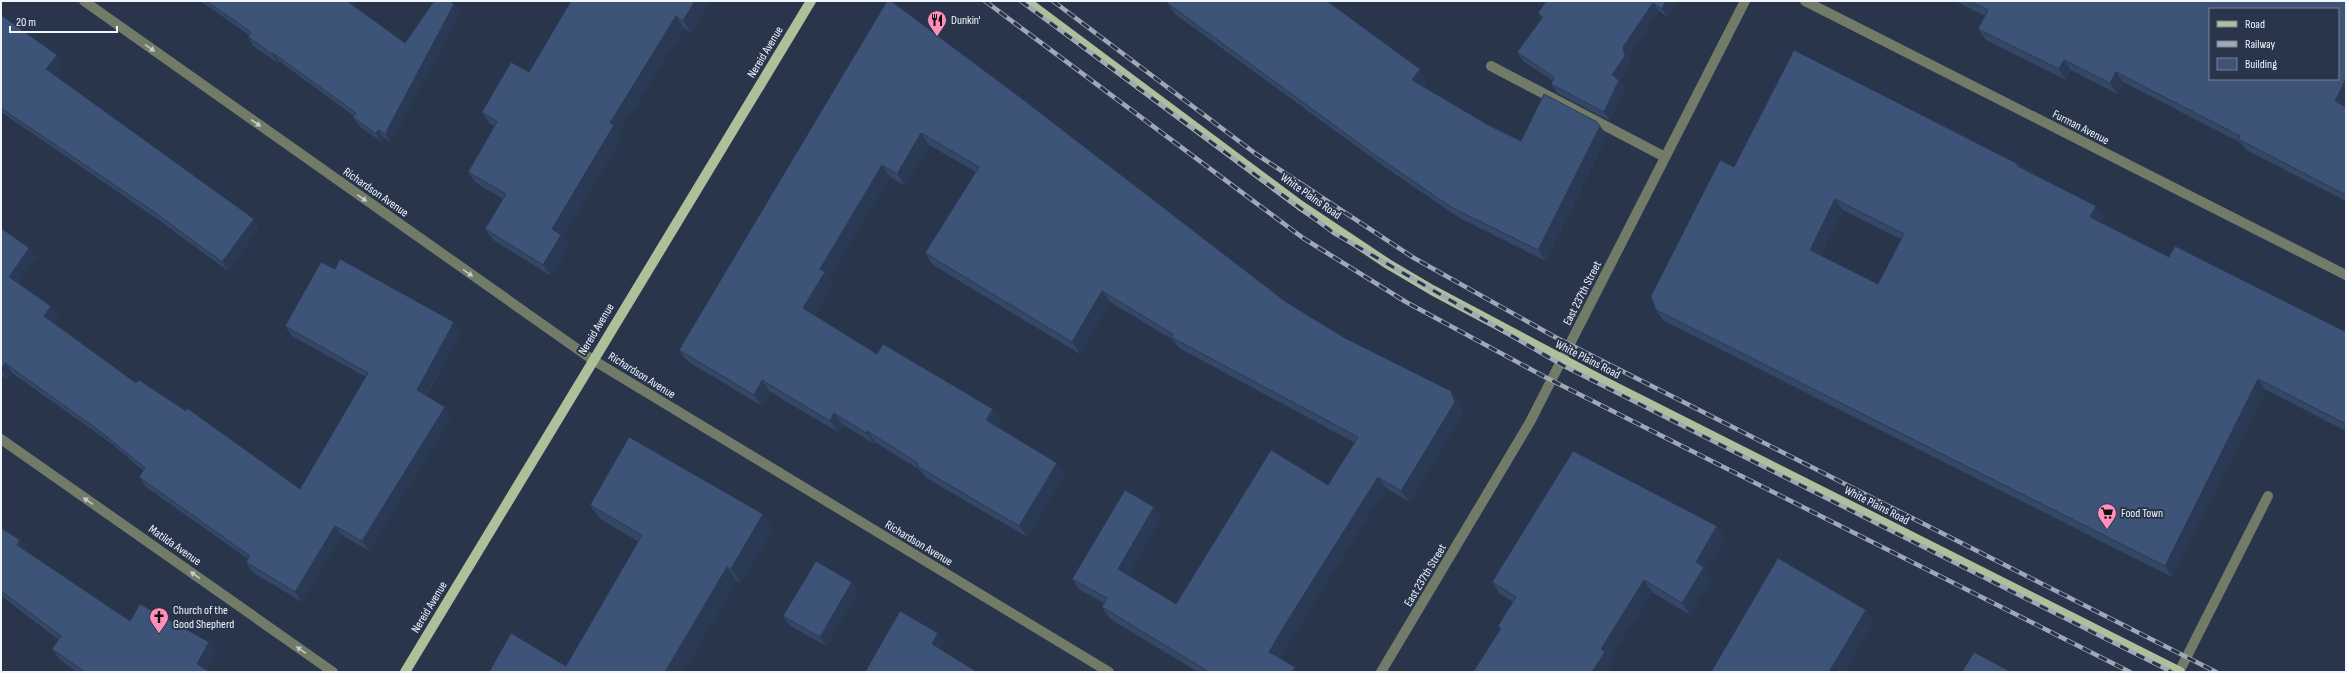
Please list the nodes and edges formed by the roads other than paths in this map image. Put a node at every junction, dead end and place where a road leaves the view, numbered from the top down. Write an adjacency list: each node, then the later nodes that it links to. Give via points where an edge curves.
1 (84, 1): 9 (street, Richardson Avenue, one-way to 9)
2 (812, 1): 9 (main road, Nereid Avenue)
3 (1026, 1): 10 (main road, White Plains Road, via 1238,160 1344,235 1432,290)
4 (1745, 1): 7 (street, East 237th Street)
5 (1805, 1): 8 (street, Furman Avenue)
6 (1491, 66): 7 (street)
7 (1665, 156): 10 (street, East 237th Street)
8 (2346, 275)
9 (593, 360): 14 (main road, Nereid Avenue); 15 (street, Richardson Avenue)
10 (1562, 360): 16 (street, East 237th Street, via 1492,489); 17 (main road, White Plains Road)
11 (1, 439): 13 (street, Matilda Avenue, one-way to 11)
12 (2268, 496): 17 (street)
13 (333, 672)
14 (405, 672)
15 (1109, 672)
16 (1381, 672)
17 (2179, 672)

